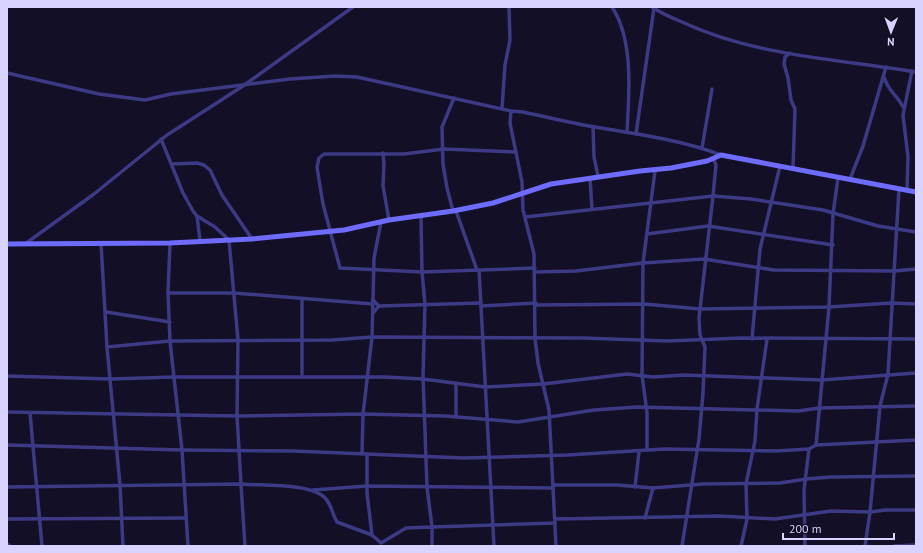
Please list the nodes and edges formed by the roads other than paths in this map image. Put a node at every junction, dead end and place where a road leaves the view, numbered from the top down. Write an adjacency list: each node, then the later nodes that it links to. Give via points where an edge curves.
1 (353, 7): 10 (street)
2 (509, 7): 14 (street, via 510,40 504,65)
3 (612, 7): 17 (street, via 618,19 627,56)
4 (653, 8): 5 (street, via 733,42); 18 (street)
5 (790, 53): 6 (street); 28 (street, via 784,64 795,109)
6 (886, 67): 7 (street); 9 (street)
7 (914, 72): 13 (street)
8 (7, 73): 10 (street, via 99,94 145,100 171,94)
9 (884, 77): 13 (street, via 888,89 896,95); 33 (street)
10 (243, 86): 12 (street, via 290,79 357,77); 19 (street)
11 (712, 90): 20 (street)
12 (454, 98): 14 (street); 21 (street, via 442,127)
13 (903, 107): 35 (street, via 908,157)
14 (502, 108): 15 (street)
15 (511, 111): 16 (street); 22 (street, via 510,123)
16 (593, 127): 17 (street); 30 (street, via 594,157)
17 (627, 132): 18 (street)
18 (636, 134): 20 (street)
19 (161, 139): 26 (street); 61 (street, via 94,194)
20 (702, 148): 24 (street)
21 (444, 149): 22 (street); 23 (street, via 404,154); 42 (street, via 446,182)
22 (516, 152): 36 (street)
23 (383, 153): 47 (street, via 382,186); 51 (street, via 324,154 319,158 323,204)
24 (721, 155): 25 (street); 27 (street)
25 (713, 158): 29 (street); 38 (street, via 716,165)
26 (172, 164): 44 (street, via 183,193); 55 (street, via 197,163 210,170 222,195)
27 (780, 166): 28 (street); 39 (street)
28 (792, 168): 32 (street)
29 (655, 171): 30 (street); 40 (street)
30 (598, 176): 31 (street)
31 (590, 178): 36 (street, via 551,184); 41 (street)
32 (838, 178): 33 (street); 43 (street)
33 (850, 179): 34 (street)
34 (899, 189): 35 (street); 50 (street)
35 (907, 190): 37 (street)
36 (523, 192): 42 (street, via 493,203); 46 (street)
37 (916, 192)
38 (713, 196): 39 (street); 40 (street); 49 (street)
39 (770, 201): 43 (street); 54 (street)
40 (650, 204): 41 (street); 53 (street)
41 (592, 209): 46 (street)
42 (455, 211): 45 (street); 68 (street)
43 (833, 214): 50 (street); 62 (street)
44 (197, 216): 56 (street); 57 (street)
45 (421, 216): 47 (street); 72 (street)
46 (525, 217): 69 (street)
47 (389, 220): 48 (street)
48 (381, 222): 51 (street); 67 (street, via 374,250)
49 (708, 226): 53 (street); 54 (street); 63 (street)
50 (897, 229): 52 (street); 71 (street)
51 (331, 232): 55 (street); 67 (street, via 340,268)
52 (916, 232)
53 (647, 234): 64 (street)
54 (763, 235): 62 (street); 65 (street)
55 (252, 238): 56 (street)
56 (229, 240): 57 (street); 74 (street)
57 (200, 241): 59 (street)
58 (101, 243): 59 (street); 61 (street); 87 (street)
59 (170, 243): 73 (street)
60 (7, 244): 61 (street)
61 (25, 244)
62 (833, 245): 70 (street)
63 (704, 259): 64 (street); 65 (street); 86 (street)
64 (643, 263): 69 (street, via 576,271); 80 (street)
65 (758, 267): 70 (street, via 774,270); 84 (street)
66 (916, 269): 71 (street)
67 (374, 270): 72 (street); 76 (street)
68 (478, 270): 69 (street); 72 (street); 82 (street)
69 (535, 270): 79 (street)
70 (832, 270): 71 (street); 85 (street)
71 (894, 271): 77 (street)
72 (422, 272): 78 (street)
73 (168, 293): 74 (street); 89 (street)
74 (234, 293): 75 (street); 99 (street)
75 (302, 299): 76 (street); 100 (street)
76 (373, 302): 83 (street); 88 (street)
77 (891, 303): 81 (street); 85 (street); 97 (street)
78 (425, 304): 82 (street); 83 (street); 91 (street)
79 (536, 304): 80 (street); 82 (street); 93 (street)
80 (644, 304): 86 (street); 101 (street)
81 (916, 304)
82 (481, 305): 92 (street)
83 (379, 306): 88 (street)
84 (754, 307): 85 (street); 86 (street); 94 (street)
85 (829, 307): 96 (street)
86 (700, 309): 102 (street, via 700,335)
87 (106, 312): 89 (street); 104 (street)
88 (374, 312): 90 (street)
89 (170, 322): 103 (street)
90 (372, 337): 91 (street); 100 (street); 112 (street)
91 (426, 338): 92 (street); 116 (street)
92 (483, 338): 93 (street); 120 (street)
93 (535, 338): 101 (street); 119 (street)
94 (752, 339): 95 (street); 102 (street)
95 (767, 339): 96 (street); 114 (street)
96 (825, 339): 97 (street); 117 (street)
97 (890, 339): 98 (street); 106 (street)
98 (916, 339)
99 (238, 340): 100 (street); 103 (street); 110 (street)
100 (301, 340): 111 (street)
101 (642, 340): 102 (street); 107 (street)
102 (703, 340): 113 (street)
103 (170, 341): 104 (street); 109 (street)
104 (107, 347): 115 (street)
105 (916, 373): 106 (street)
106 (888, 374): 117 (street); 121 (street)
107 (642, 375): 113 (street); 119 (street, via 604,376); 123 (street)
108 (7, 376): 115 (street)
109 (174, 376): 110 (street); 115 (street); 130 (street)
110 (239, 376): 111 (street); 133 (street)
111 (302, 376): 112 (street)
112 (367, 376): 116 (street); 131 (street)
113 (704, 376): 114 (street); 124 (street)
114 (762, 377): 117 (street); 126 (street)
115 (111, 379): 129 (street)
116 (423, 379): 118 (street); 132 (street)
117 (822, 380): 125 (street)
118 (456, 383): 120 (street); 135 (street)
119 (543, 384): 120 (street); 134 (street)
120 (485, 387): 136 (street)
121 (880, 406): 122 (street); 125 (street); 138 (street)
122 (916, 406)
123 (646, 408): 124 (street); 134 (street, via 594,410); 146 (street)
124 (701, 408): 126 (street); 147 (street)
125 (820, 408): 126 (street, via 798,412); 141 (street)
126 (757, 409): 148 (street)
127 (7, 412): 128 (street)
128 (30, 413): 129 (street); 140 (street)
129 (114, 414): 130 (street); 142 (street)
130 (178, 414): 133 (street); 145 (street)
131 (363, 414): 132 (street); 133 (street); 150 (street)
132 (425, 415): 135 (street); 152 (street)
133 (237, 416): 143 (street)
134 (550, 416): 136 (street, via 518,422); 154 (street)
135 (456, 417): 136 (street)
136 (486, 418): 153 (street)
137 (916, 440): 138 (street)
138 (877, 443): 141 (street); 155 (street)
139 (7, 445): 140 (street)
140 (32, 445): 142 (street); 163 (street)
141 (816, 445): 144 (street)
142 (116, 449): 145 (street); 161 (street)
143 (240, 449): 145 (street); 150 (street); 159 (street)
144 (809, 449): 148 (street); 157 (street)
145 (182, 450): 158 (street)
146 (647, 450): 147 (street); 149 (street)
147 (697, 450): 148 (street); 162 (street)
148 (754, 450): 160 (street)
149 (639, 452): 154 (street); 169 (street)
150 (362, 454): 151 (street)
151 (367, 455): 152 (street); 164 (street)
152 (426, 456): 153 (street); 167 (street)
153 (489, 456): 154 (street); 168 (street)
154 (552, 456): 165 (street)
155 (873, 476): 156 (street); 157 (street); 173 (street)
156 (916, 476)
157 (806, 479): 160 (street); 174 (street)
158 (184, 483): 159 (street); 161 (street); 178 (street)
159 (241, 484): 171 (street); 195 (street)
160 (746, 484): 162 (street); 180 (street)
161 (120, 485): 163 (street); 177 (street)
162 (691, 485): 170 (street); 175 (street)
163 (37, 486): 166 (street); 176 (street)
164 (367, 486): 167 (street); 171 (street); 182 (street)
165 (554, 486): 168 (street); 169 (street); 183 (street)
166 (7, 487)
167 (427, 487): 168 (street); 185 (street)
168 (492, 487): 184 (street)
169 (635, 487): 170 (street)
170 (653, 488): 179 (street)
171 (311, 490): 186 (street, via 326,498 337,522)
172 (916, 510): 173 (street)
173 (870, 512): 174 (street, via 831,511); 203 (street)
174 (806, 514): 180 (street, via 775,519); 202 (street)
175 (685, 517): 179 (street); 180 (street); 200 (street)
176 (39, 518): 177 (street); 181 (street); 192 (street)
177 (122, 518): 178 (street); 193 (street)
178 (186, 518): 194 (street)
179 (645, 518): 183 (street)
180 (747, 518): 201 (street)
181 (7, 519)
182 (370, 521): 186 (street); 187 (street)
183 (555, 521): 184 (street); 199 (street)
184 (493, 526): 185 (street); 198 (street)
185 (432, 527): 188 (street, via 406,528); 197 (street)
186 (365, 532): 187 (street)
187 (372, 535): 188 (street)
188 (381, 543): 196 (street)
189 (7, 544): 191 (street)
190 (916, 545): 204 (street)
191 (10, 546)
192 (42, 546)
193 (123, 546)
194 (188, 546)
195 (245, 546)
196 (376, 546)
197 (432, 546)
198 (494, 546)
199 (556, 546)
200 (682, 546)
201 (741, 546)
202 (805, 546)
203 (865, 546)
204 (894, 546)

